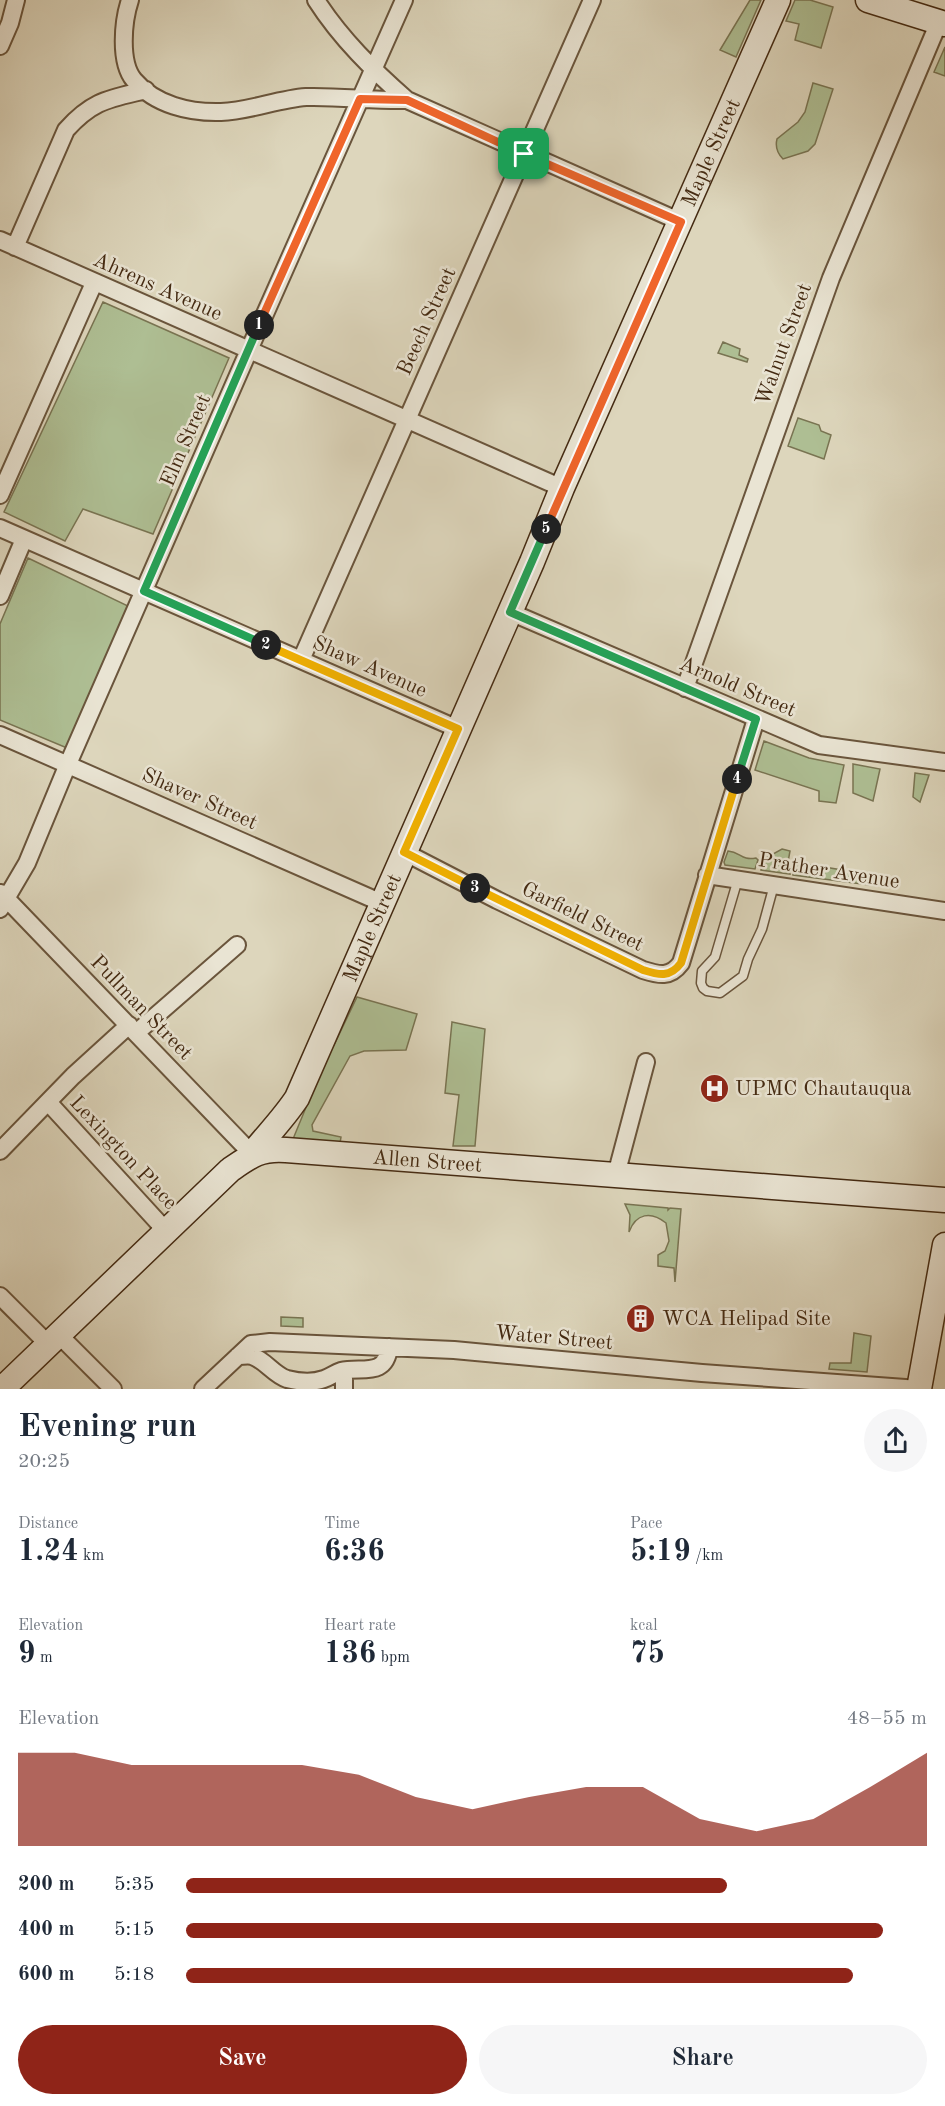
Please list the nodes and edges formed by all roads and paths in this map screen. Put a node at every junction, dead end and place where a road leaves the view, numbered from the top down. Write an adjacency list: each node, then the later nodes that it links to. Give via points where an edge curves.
1 (16, 0): 9 (street)
2 (130, 0): 11 (street, via 124,33 128,68 133,79)
3 (316, 0): 10 (street)
4 (404, 0): 10 (street, Elm Street)
5 (592, 0): 14 (street, Beech Street)
6 (778, 0): 15 (street, Maple Street)
7 (868, 0): 8 (street)
8 (942, 23): 28 (street, Walnut Street, via 831,278)
9 (0, 46)
10 (373, 70): 12 (street, Elm Street); 13 (street)
11 (146, 90): 12 (street, via 174,107 204,112 305,97); 16 (street, via 107,99 78,116 66,130)
12 (360, 99): 13 (street); 18 (street, Elm Street)
13 (407, 100): 14 (street)
14 (524, 154): 15 (street); 19 (street, Beech Street)
15 (681, 222): 20 (street, Maple Street)
16 (8, 244): 17 (street, Ahrens Avenue)
17 (94, 283): 18 (street, Ahrens Avenue); 21 (street)
18 (249, 350): 19 (street, Ahrens Avenue); 24 (street, Elm Street)
19 (407, 420): 20 (street, Ahrens Avenue); 27 (street, Beech Street)
20 (562, 488): 26 (street, Maple Street)
21 (0, 495)
22 (0, 528): 23 (street, Shaw Avenue)
23 (24, 539): 24 (street, Shaw Avenue); 25 (street)
24 (144, 591): 27 (street, Shaw Avenue); 33 (street, Elm Street)
25 (0, 596)
26 (516, 615): 28 (street, Arnold Street); 30 (street, Maple Street)
27 (301, 660): 30 (street, Shaw Avenue)
28 (685, 688): 29 (street, Arnold Street)
29 (756, 719): 32 (street, Arnold Street, via 819,745); 35 (street)
30 (458, 729): 34 (street, Maple Street)
31 (0, 735): 33 (street, Shaver Street)
32 (945, 762)
33 (68, 764): 38 (street, Elm Street, via 27,863); 39 (street, Shaver Street)
34 (404, 852): 35 (street, Garfield Street, via 643,970 663,975 672,973 681,963); 39 (street, Maple Street)
35 (707, 875): 36 (street, Prather Avenue)
36 (738, 879): 37 (street, Prather Avenue); 37 (lane, via 715,957 702,971 703,988 712,993 720,993 743,976)
37 (774, 885): 40 (street, Prather Avenue)
38 (2, 900): 42 (street, Pullman Street)
39 (382, 903): 46 (street, Maple Street, via 297,1098)
40 (945, 911)
41 (237, 945): 42 (street)
42 (133, 1029): 44 (street); 46 (street, Pullman Street)
43 (646, 1062): 47 (street)
44 (48, 1102): 45 (street); 49 (street, Lexington Place)
45 (0, 1151)
46 (252, 1154): 47 (street, Allen Street, via 279,1150); 49 (street, Allen Street, via 230,1170)
47 (616, 1175): 48 (street, Allen Street)
48 (945, 1200)
49 (167, 1232): 53 (street, Allen Street)
50 (945, 1245): 52 (street)
51 (0, 1296): 53 (street)
52 (938, 1327): 62 (street)
53 (53, 1339): 58 (street, Allen Street); 59 (street)
54 (389, 1347): 55 (street, Water Street, via 258,1342); 56 (street, via 377,1368); 62 (street, Water Street)
55 (238, 1356): 57 (street, via 254,1356); 60 (street, Water Street)
56 (344, 1371): 57 (street, via 324,1379); 61 (street)
57 (286, 1383)
58 (2, 1389)
59 (113, 1389)
60 (203, 1389)
61 (344, 1389)
62 (919, 1389)

